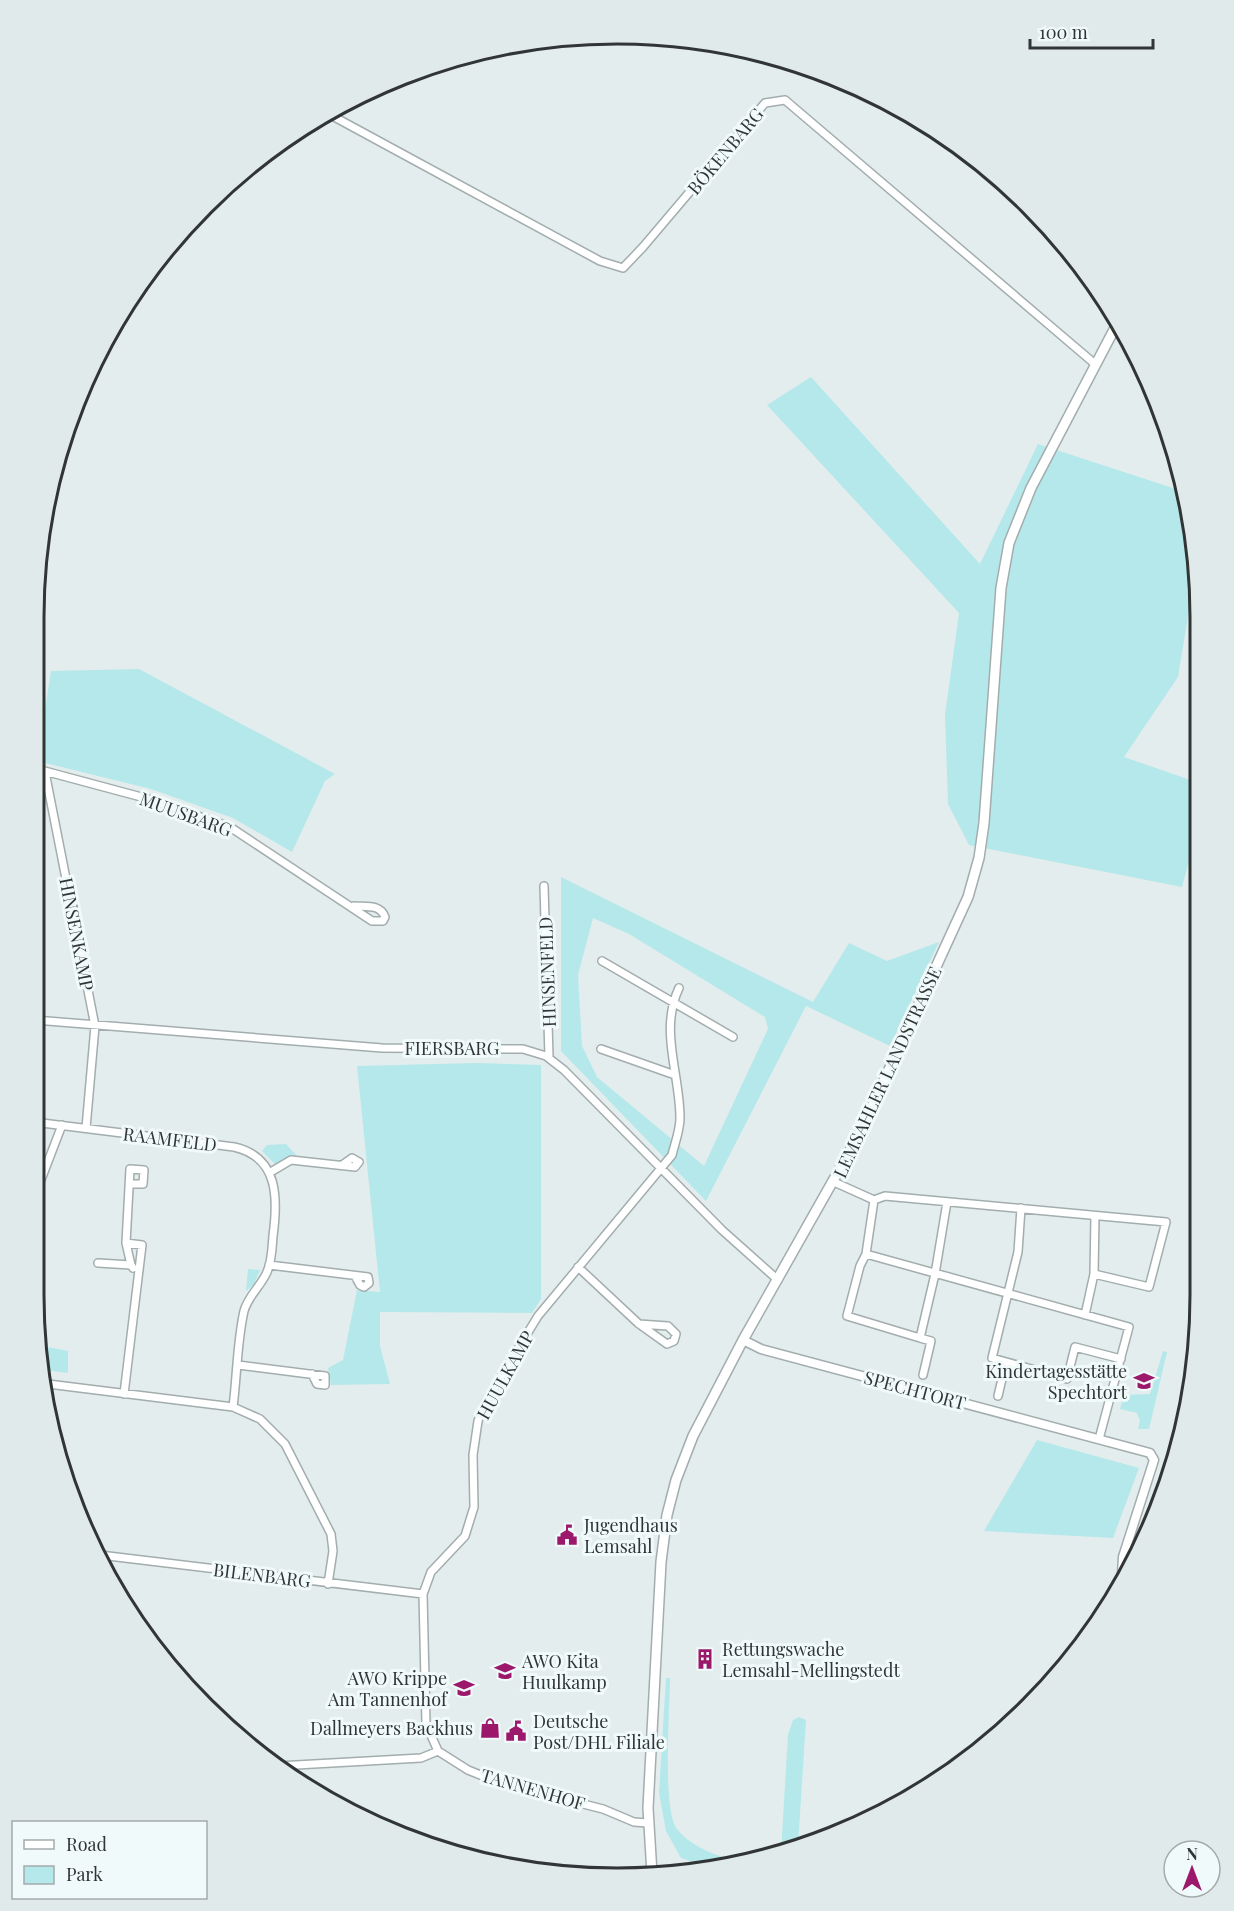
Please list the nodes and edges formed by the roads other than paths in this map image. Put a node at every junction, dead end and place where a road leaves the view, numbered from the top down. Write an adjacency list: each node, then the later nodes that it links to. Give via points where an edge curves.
1 (335, 117): 3 (street, BÖKENBARG, via 600,261 623,268 765,103 784,100)
2 (1114, 330): 3 (main road, LEMSAHLER LANDSTRASSE)
3 (1095, 364): 23 (main road, LEMSAHLER LANDSTRASSE, via 1031,488 1009,543 1001,588 984,823 974,877 879,1095)
4 (45, 772): 6 (street, MUUSBARG, via 145,798 230,827); 11 (street, HINSENKAMP)
5 (544, 886): 14 (street, HINSENFELD)
6 (354, 906)
7 (602, 961): 9 (street)
8 (679, 988): 9 (street)
9 (672, 1001): 12 (street); 15 (street, HUULKAMP)
10 (44, 1021): 11 (street, FIERSBARG)
11 (95, 1026): 14 (street, FIERSBARG, via 381,1048 509,1048); 18 (street, HINSENKAMP)
12 (733, 1037)
13 (601, 1048): 15 (street)
14 (549, 1057): 20 (street, FIERSBARG)
15 (675, 1075): 20 (street, HUULKAMP, via 680,1122 672,1155)
16 (44, 1123): 17 (street, RAAMFELD)
17 (62, 1125): 18 (street, RAAMFELD); 21 (street)
18 (86, 1128): 22 (street, RAAMFELD, via 239,1148 255,1156)
19 (342, 1165): 22 (street, via 291,1160)
20 (661, 1169): 34 (street, HUULKAMP); 39 (street, FIERSBARG)
21 (44, 1172)
22 (270, 1173): 33 (street, via 277,1199)
23 (834, 1182): 25 (street); 39 (main road, LEMSAHLER LANDSTRASSE)
24 (130, 1184): 29 (street)
25 (874, 1200): 26 (street, via 885,1196); 30 (street)
26 (947, 1202): 27 (street); 36 (street)
27 (1021, 1208): 28 (street); 40 (street, via 1018,1252)
28 (1095, 1216): 37 (street); 37 (street, via 1166,1222 1149,1287)
29 (126, 1243): 32 (street); 35 (street, via 142,1245)
30 (867, 1254): 36 (street); 43 (street, via 847,1316)
31 (98, 1263): 32 (street)
32 (131, 1265): 35 (street)
33 (269, 1266): 38 (street); 47 (street, via 245,1308)
34 (578, 1267): 42 (street); 58 (street, HUULKAMP, via 538,1316 485,1403 473,1455 474,1507 465,1536 431,1572)
35 (137, 1274): 51 (street)
36 (935, 1274): 40 (street); 43 (street)
37 (1094, 1274): 41 (street)
38 (355, 1276)
39 (778, 1280): 44 (main road, LEMSAHLER LANDSTRASSE)
40 (1008, 1294): 41 (street); 46 (street, via 992,1358)
41 (1085, 1315): 45 (street, via 1129,1327)
42 (639, 1324): 42 (street, via 667,1344 674,1341 676,1334 668,1326)
43 (920, 1338): 49 (street, via 931,1341)
44 (743, 1340): 54 (street, SPECHTORT, via 761,1349); 61 (main road, LEMSAHLER LANDSTRASSE, via 690,1444 667,1515 661,1562)
45 (1121, 1359): 46 (street, via 1075,1347 1067,1379); 54 (street)
46 (1006, 1362): 52 (street)
47 (238, 1365): 48 (street); 53 (street)
48 (312, 1374)
49 (923, 1375)
50 (51, 1384): 51 (street)
51 (124, 1394): 53 (street)
52 (998, 1396)
53 (233, 1407): 57 (street, via 260,1419 285,1444 330,1534 333,1551)
54 (1099, 1439): 56 (street, SPECHTORT, via 1150,1454 1154,1460)
55 (107, 1556): 57 (street, BILENBARG)
56 (1123, 1564)
57 (328, 1584): 58 (street, BILENBARG)
58 (423, 1594): 59 (street, HUULKAMP, via 426,1724)
59 (438, 1752): 60 (street, via 421,1758); 61 (street, TANNENHOF, via 500,1783)
60 (290, 1765)
61 (648, 1823): 62 (main road, LEMSAHLER LANDSTRASSE)
62 (651, 1866)

